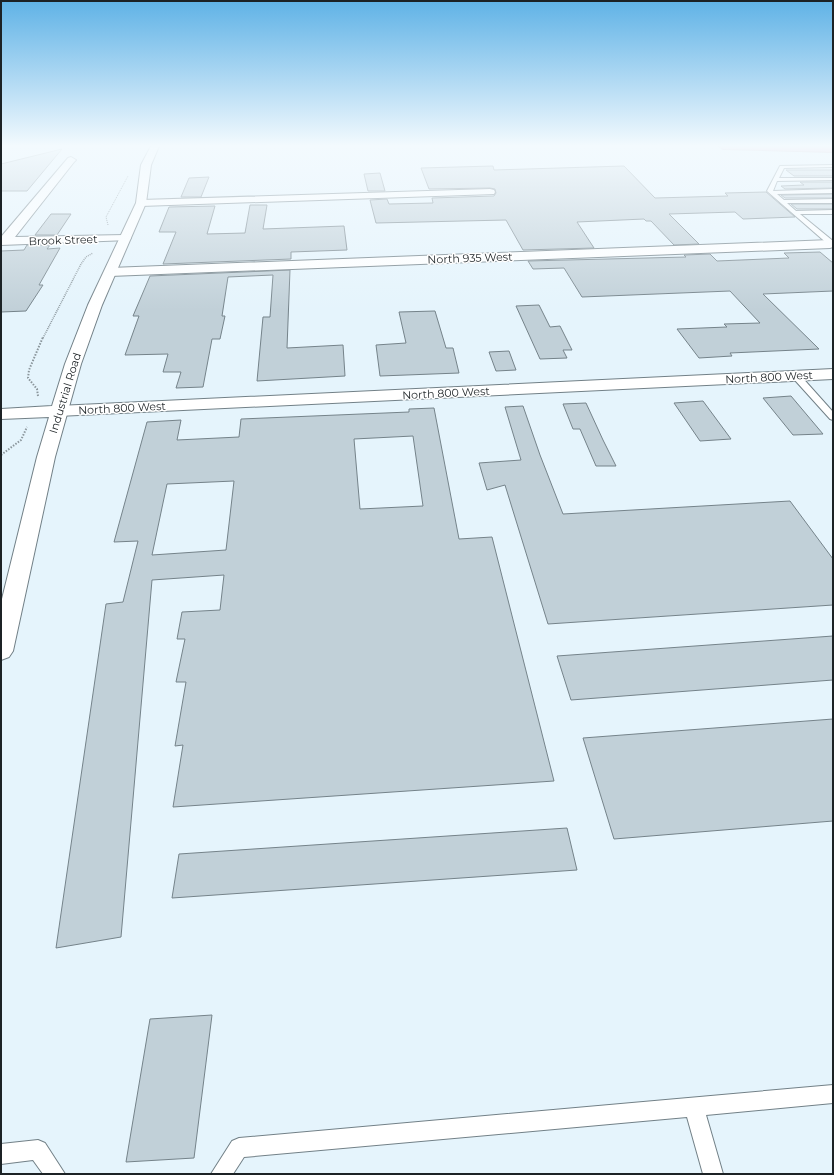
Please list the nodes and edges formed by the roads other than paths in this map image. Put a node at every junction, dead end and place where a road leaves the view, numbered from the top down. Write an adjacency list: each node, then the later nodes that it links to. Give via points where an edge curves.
1 (37, 201): 13 (street)
2 (210, 201): 5 (street)
3 (833, 201): 4 (lane)
4 (782, 202): 7 (lane)
5 (141, 203): 12 (street, Industrial Road)
6 (833, 212): 7 (lane)
7 (795, 213): 10 (lane)
8 (825, 219): 9 (lane)
9 (833, 219)
10 (802, 220): 11 (lane); 14 (lane, via 832,243)
11 (810, 220)
12 (125, 238): 13 (street, Brook Street); 15 (street, Industrial Road)
13 (3, 241)
14 (830, 244): 15 (street, North 935 West)
15 (110, 272): 18 (street, Industrial Road, via 84,333)
16 (833, 374): 17 (street, North 800 West)
17 (796, 376): 18 (street, North 800 West); 20 (lane)
18 (58, 411): 19 (street, North 800 West); 21 (street, Industrial Road)
19 (1, 414)
20 (833, 417)
21 (1, 650)
22 (833, 1094): 23 (lane)
23 (694, 1107): 26 (lane, via 239,1148); 27 (lane)
24 (1, 1154): 25 (lane, via 38,1150)
25 (55, 1174)
26 (221, 1174)
27 (713, 1174)

